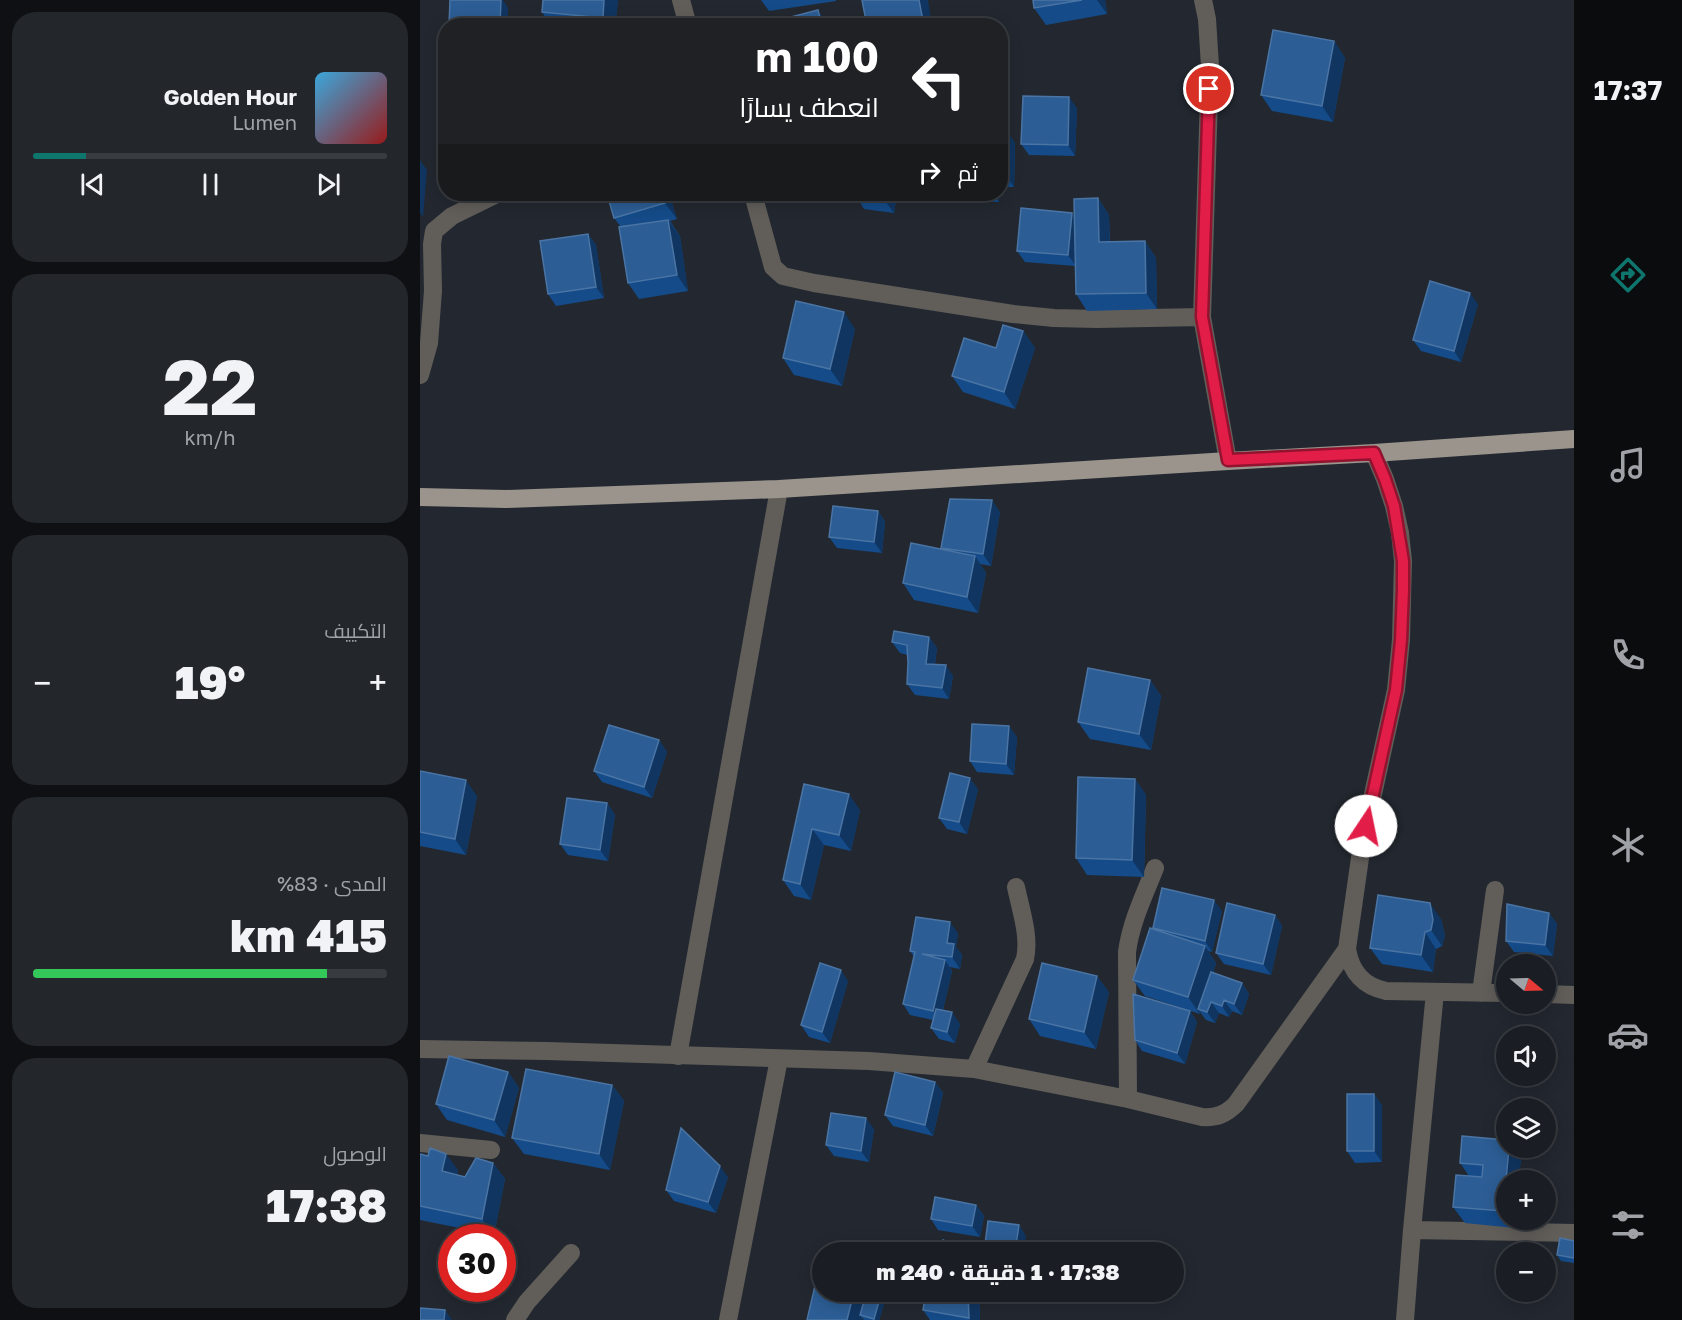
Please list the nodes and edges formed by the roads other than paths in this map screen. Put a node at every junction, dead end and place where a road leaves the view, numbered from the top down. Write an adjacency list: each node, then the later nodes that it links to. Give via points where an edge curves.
1 (681, 0): 3 (street)
2 (1203, 0): 6 (street, via 1208,20 1209,66)
3 (686, 18)
4 (483, 201): 7 (street, via 452,216 435,231 429,343)
5 (755, 201): 6 (street, via 773,267 789,278 1054,318)
6 (1202, 317): 10 (street)
7 (420, 375)
8 (1574, 439): 9 (main road)
9 (1374, 453): 10 (main road); 16 (street, via 1400,533 1401,640 1396,690 1362,844)
10 (1228, 460): 11 (main road)
11 (779, 489): 12 (main road, via 506,499); 23 (street)
12 (420, 497)
13 (1155, 868): 26 (street, via 1135,916 1127,952)
14 (1016, 888): 25 (street, via 1027,951)
15 (1495, 890): 18 (street)
16 (1347, 949): 17 (street, via 1353,969 1367,984 1386,991); 26 (street, via 1229,1111 1202,1117)
17 (1435, 992): 18 (street); 29 (street)
18 (1481, 993): 19 (street)
19 (1496, 993)
20 (1556, 994): 21 (street)
21 (1574, 995)
22 (420, 1049): 23 (street)
23 (678, 1056): 24 (street)
24 (779, 1059): 25 (street); 33 (street)
25 (974, 1069): 26 (street)
26 (1128, 1099)
27 (420, 1143): 28 (street)
28 (491, 1150)
29 (1412, 1230): 30 (street); 34 (street)
30 (1574, 1233)
31 (571, 1253): 32 (street)
32 (515, 1320)
33 (728, 1320)
34 (1405, 1320)

